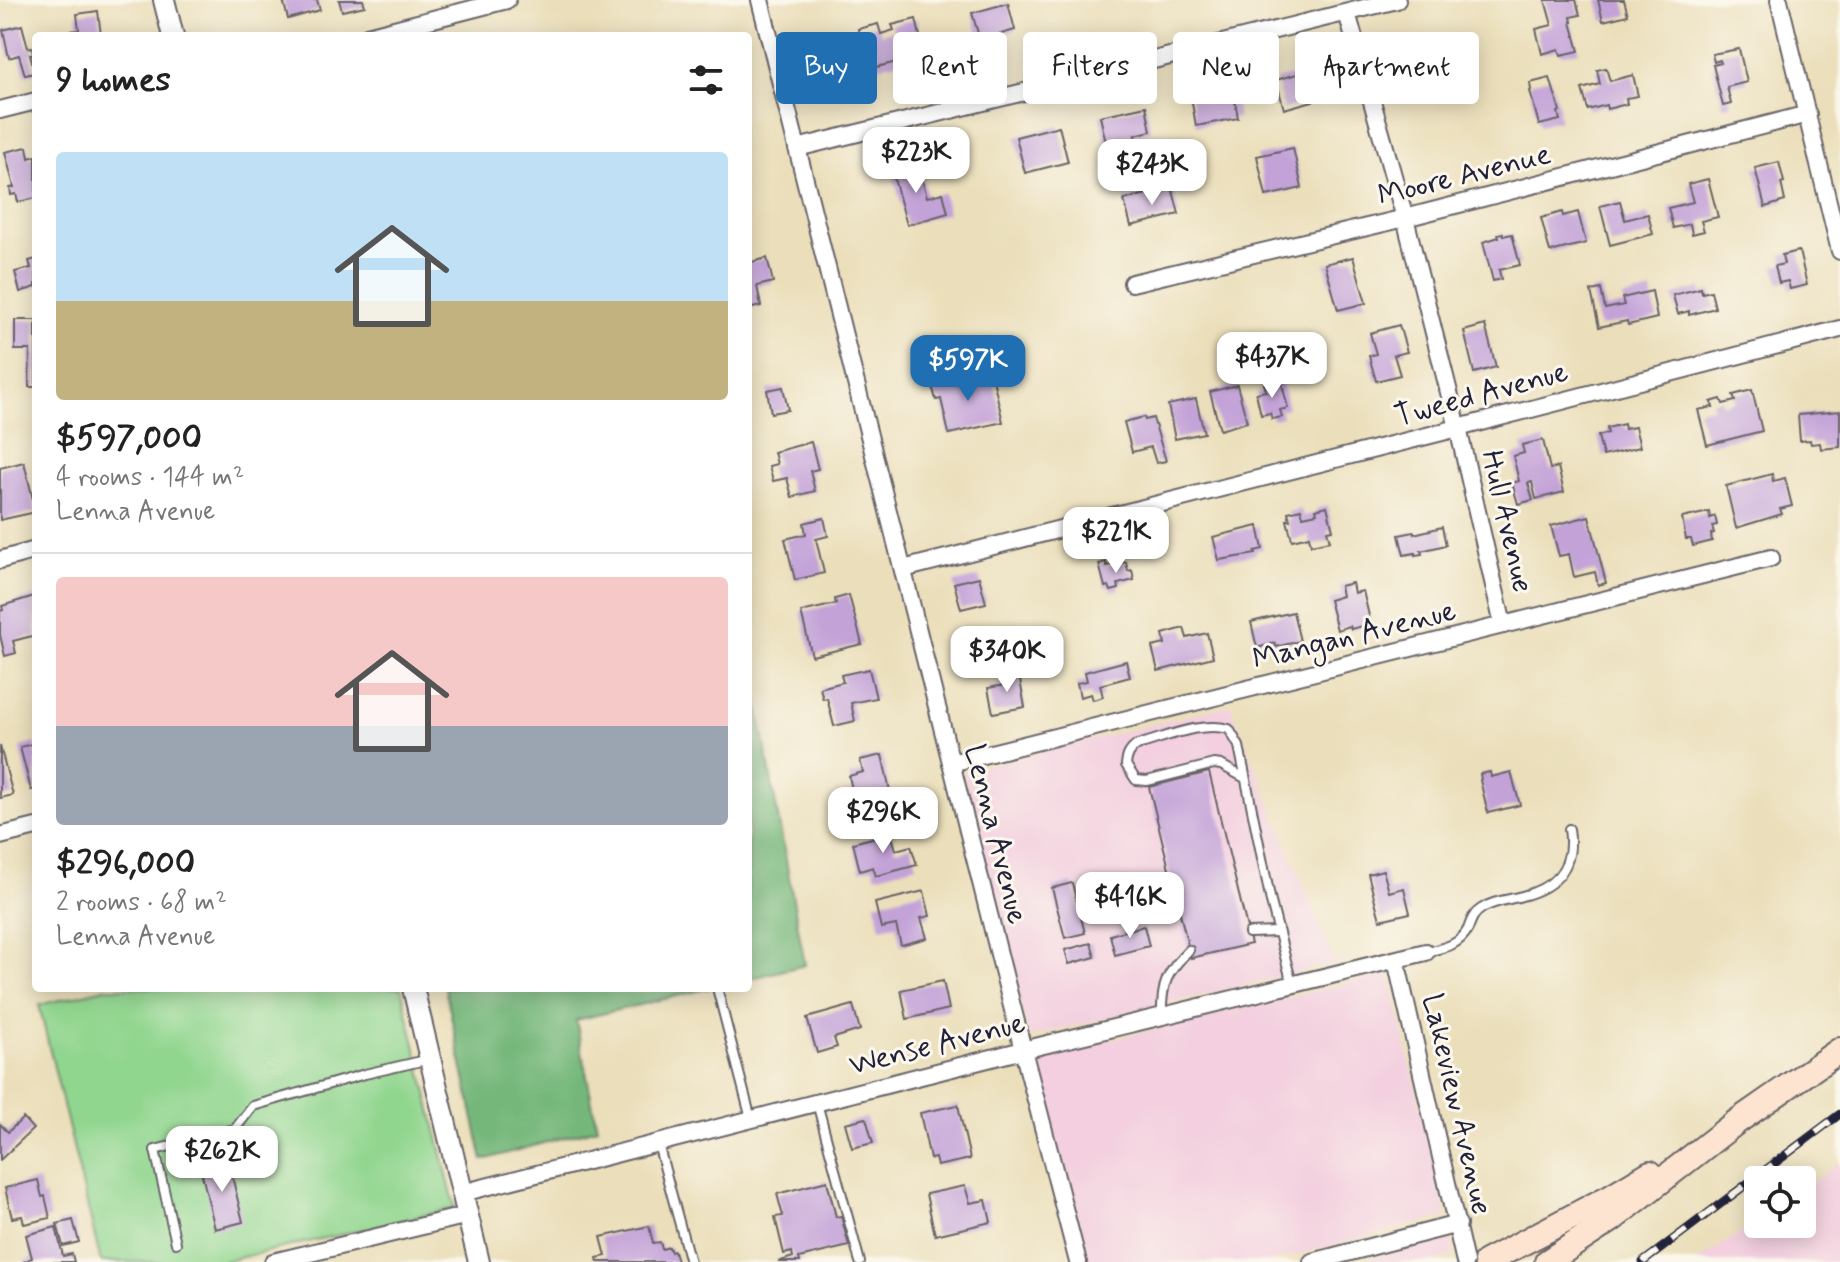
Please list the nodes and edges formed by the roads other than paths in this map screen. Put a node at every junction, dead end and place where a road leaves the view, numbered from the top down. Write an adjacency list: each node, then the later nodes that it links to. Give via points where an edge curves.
1 (164, 0): 7 (street)
2 (507, 0): 8 (street)
3 (760, 0): 12 (street, Lenna Avenue)
4 (1397, 0): 6 (street)
5 (1779, 0): 11 (street)
6 (1347, 13): 12 (street); 13 (street, Hull Avenue)
7 (172, 32)
8 (383, 32)
9 (32, 102): 10 (street)
10 (0, 110)
11 (1808, 114): 13 (street, Moore Avenue); 14 (street)
12 (797, 148): 21 (street, Lenna Avenue)
13 (1405, 218): 15 (street, Moore Avenue); 17 (street, Hull Avenue)
14 (1840, 251)
15 (1132, 283)
16 (1840, 329): 17 (street, Tweed Avenue)
17 (1458, 428): 21 (street, Tweed Avenue); 22 (street, Hull Avenue)
18 (32, 551): 20 (street)
19 (1771, 558): 22 (street, Mangan Avenue)
20 (0, 560)
21 (903, 569): 23 (street, Lenna Avenue)
22 (1503, 625): 23 (street, Mangan Avenue)
23 (951, 763): 37 (street, Lenna Avenue)
24 (1245, 778): 24 (lane, via 1236,737 1217,726 1137,745 1127,756 1126,765 1136,780 1214,764); 28 (lane)
25 (32, 828): 27 (street)
26 (1569, 829): 31 (lane, via 1569,860 1554,881 1481,909 1461,939)
27 (0, 836)
28 (1278, 932): 29 (lane); 33 (lane)
29 (1249, 933)
30 (1189, 950): 36 (lane, via 1165,980)
31 (1426, 952): 32 (street, Wense Avenue)
32 (1396, 960): 33 (street, Wense Avenue); 46 (street, Lakeview Avenue)
33 (1292, 985): 36 (street, Wense Avenue)
34 (414, 992): 39 (street)
35 (718, 992): 41 (lane)
36 (1162, 1016): 37 (street, Wense Avenue)
37 (1023, 1050): 40 (street, Wense Avenue); 52 (street, Lenna Avenue)
38 (1840, 1050): 42 (main road)
39 (430, 1059): 44 (street); 47 (lane, via 253,1106 235,1129 155,1150)
40 (817, 1103): 41 (street, Wense Avenue); 51 (lane)
41 (751, 1120): 43 (street, Wense Avenue)
42 (1735, 1123): 55 (main road); 56 (main road, via 1611,1220)
43 (658, 1144): 44 (street, Wense Avenue); 50 (lane)
44 (462, 1193): 45 (street)
45 (468, 1215): 48 (street); 49 (street)
46 (1458, 1224): 53 (street); 54 (street, Lakeview Avenue)
47 (176, 1243)
48 (273, 1262)
49 (479, 1262)
50 (690, 1262)
51 (860, 1262)
52 (1078, 1262)
53 (1312, 1262)
54 (1465, 1262)
55 (1486, 1262)
56 (1547, 1262)

